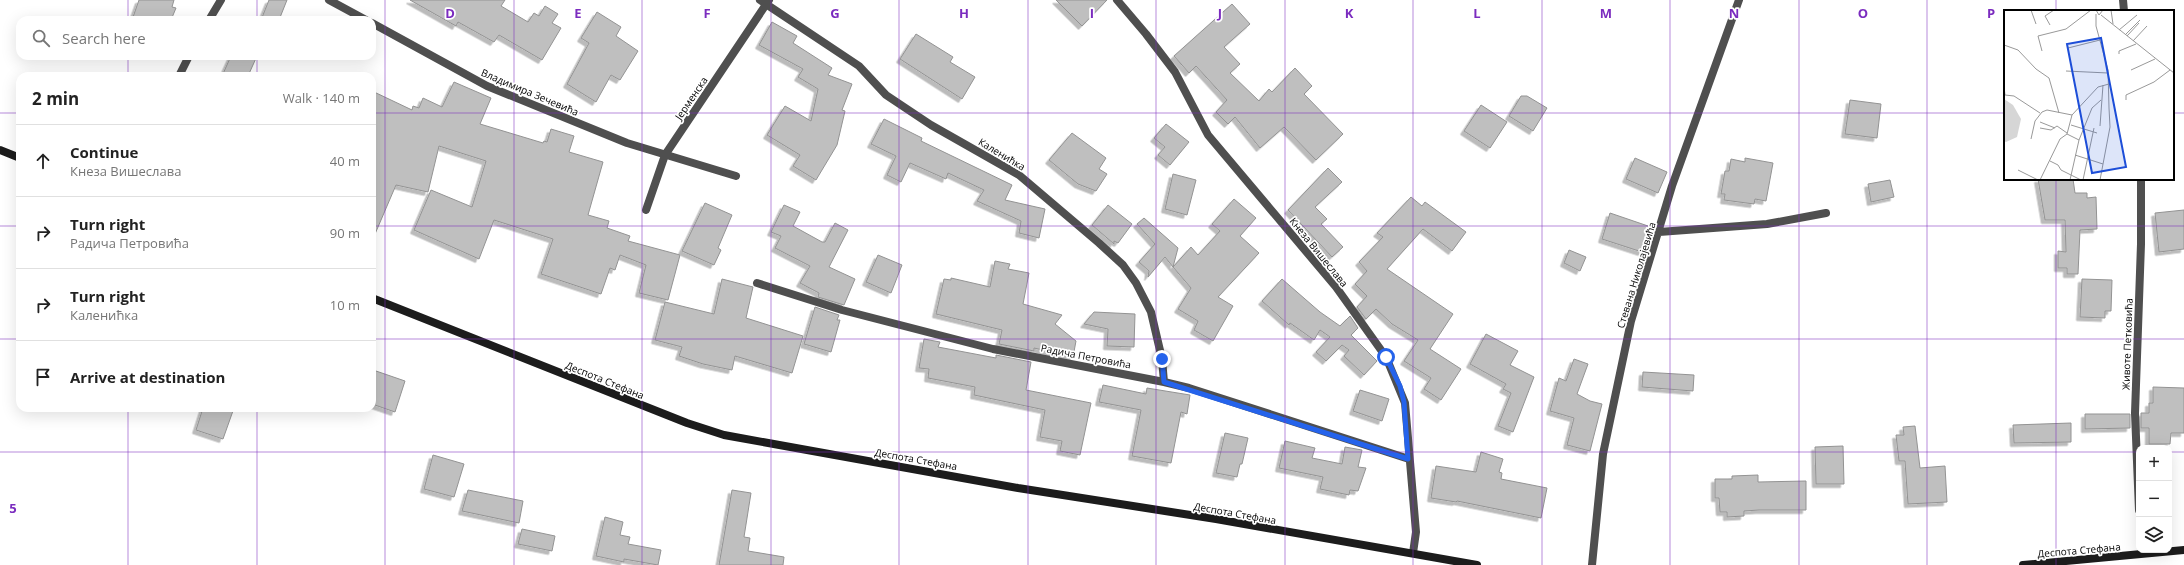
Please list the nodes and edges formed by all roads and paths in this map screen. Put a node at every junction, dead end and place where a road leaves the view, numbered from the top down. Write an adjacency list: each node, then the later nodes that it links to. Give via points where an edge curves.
1 (221, 0): 8 (street)
2 (329, 0): 9 (street)
3 (1117, 0): 24 (street, Кнеза Вишеслава, via 1175,72 1208,135 1336,287 1378,344 1400,386 1404,402)
4 (1739, 0): 20 (street, Стевана Николајевића, via 1696,116)
5 (2123, 0): 7 (street)
6 (765, 1): 14 (street, Јерменска); 23 (street, Каленићка, via 859,66 893,100 931,125 1019,175 1123,265 1151,312)
7 (2124, 10)
8 (211, 16)
9 (359, 16)
10 (376, 26): 14 (street, Владимира Зечевића, via 487,86 627,143)
11 (187, 60): 12 (street)
12 (181, 72)
13 (0, 150): 15 (main road)
14 (665, 155): 16 (street, Владимира Зечевића); 18 (street, Јерменска)
15 (16, 156)
16 (736, 176)
17 (2140, 180): 25 (street, Животе Петковића, via 2141,244 2135,413)
18 (646, 210)
19 (1826, 213): 20 (street, via 1767,224)
20 (1659, 232): 31 (street, Стевана Николајевића, via 1631,321 1615,391 1603,454)
21 (757, 283): 23 (street, Радича Петровића, via 842,310 993,349)
22 (376, 300): 28 (main road, Деспота Стефана, via 687,423 724,435 1018,488)
23 (1164, 382): 24 (street, Радича Петровића)
24 (1408, 459): 28 (street, Кнеза Вишеслава, via 1416,532)
25 (2138, 481)
26 (2172, 550): 27 (main road, Деспота Стефана)
27 (2184, 550)
28 (1413, 553): 30 (main road, Деспота Стефана)
29 (2136, 553): 32 (main road, Деспота Стефана)
30 (1477, 565)
31 (1592, 565)
32 (2023, 565)

